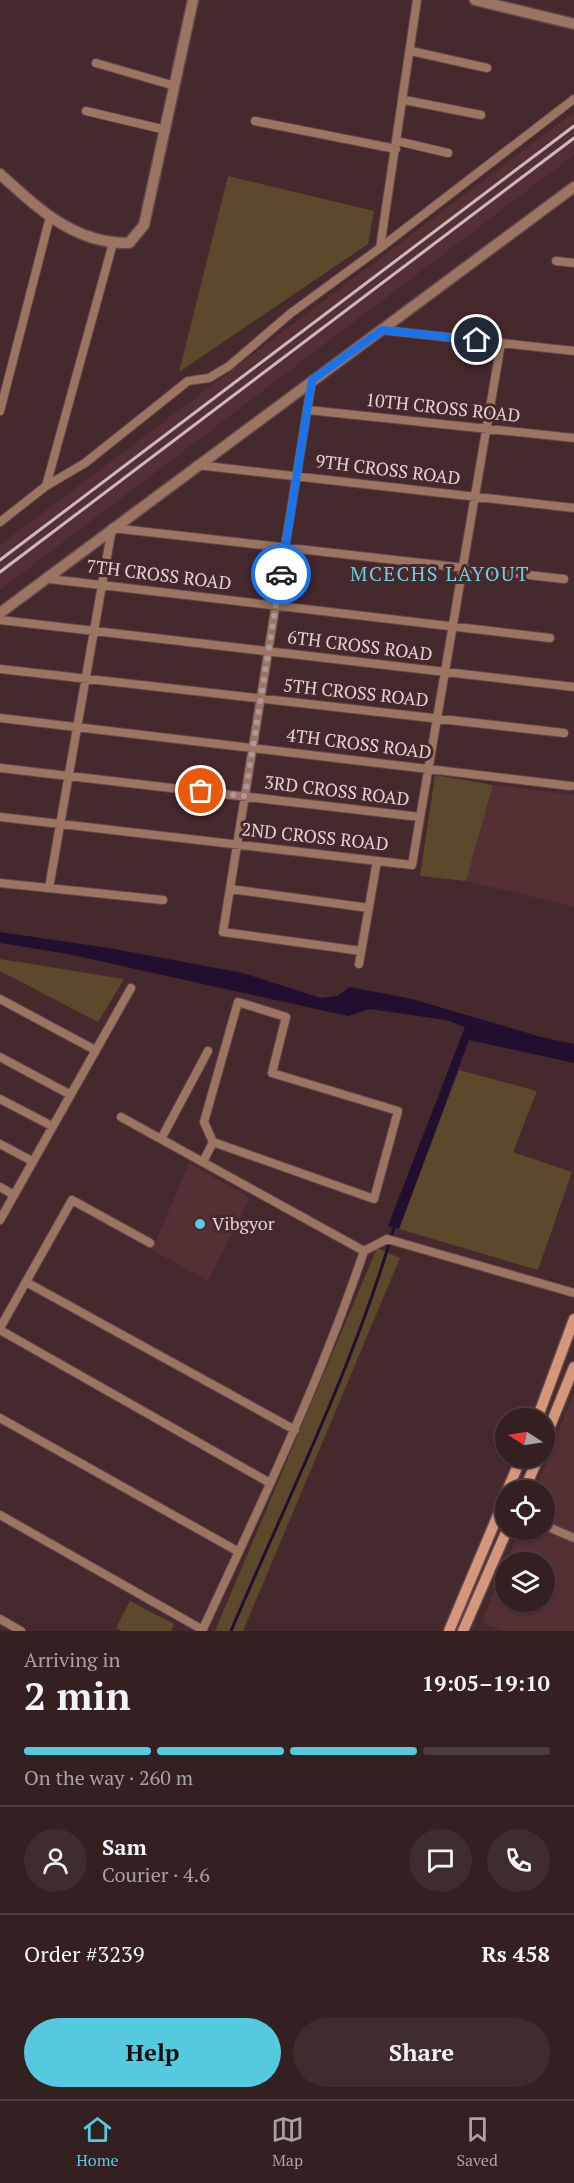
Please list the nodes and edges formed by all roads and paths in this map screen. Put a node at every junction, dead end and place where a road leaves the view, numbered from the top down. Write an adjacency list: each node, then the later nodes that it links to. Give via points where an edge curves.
1 (193, 0): 8 (street)
2 (417, 0): 5 (street)
3 (475, 0): 4 (street)
4 (574, 24)
5 (411, 51): 7 (street); 10 (street)
6 (96, 63): 8 (street)
7 (487, 68)
8 (175, 86): 14 (street)
9 (574, 99): 21 (street)
10 (404, 100): 12 (street); 15 (street)
11 (86, 111): 14 (street)
12 (481, 116)
13 (255, 121): 15 (street)
14 (166, 130): 20 (street, via 144,225 129,243)
15 (397, 145): 16 (street); 21 (street)
16 (448, 153)
17 (0, 174): 19 (street)
18 (573, 189): 24 (street)
19 (50, 217): 20 (street, via 69,230); 29 (street)
20 (113, 243): 34 (street)
21 (380, 249): 34 (street, via 291,313 229,366 209,378 188,381 85,463)
22 (556, 261): 23 (street)
23 (574, 263)
24 (382, 330): 25 (street); 27 (street)
25 (501, 343): 26 (street); 30 (street)
26 (574, 351)
27 (312, 380): 28 (street); 32 (street)
28 (308, 410): 30 (street, 10TH CROSS ROAD); 33 (street)
29 (0, 411)
30 (486, 429): 31 (street, 10TH CROSS ROAD); 35 (street)
31 (574, 438)
32 (197, 465): 33 (street, 9TH CROSS ROAD); 38 (street)
33 (297, 476): 35 (street, 9TH CROSS ROAD); 39 (street)
34 (46, 486): 37 (street)
35 (475, 497): 36 (street, 9TH CROSS ROAD); 40 (street)
36 (574, 508)
37 (0, 522)
38 (112, 528): 39 (street); 41 (street); 43 (street)
39 (285, 548): 40 (street); 44 (street)
40 (463, 568): 42 (street); 47 (street)
41 (50, 579): 43 (street, 7TH CROSS ROAD); 45 (street)
42 (564, 579)
43 (102, 585): 44 (street, 7TH CROSS ROAD); 48 (street)
44 (276, 606): 47 (street, 7TH CROSS ROAD); 50 (street)
45 (0, 613)
46 (0, 620): 48 (street, 6TH CROSS ROAD)
47 (453, 627): 49 (street, 7TH CROSS ROAD); 52 (street)
48 (94, 631): 50 (street, 6TH CROSS ROAD); 53 (street)
49 (550, 638)
50 (268, 652): 52 (street, 6TH CROSS ROAD); 55 (street)
51 (0, 669): 53 (street, 5TH CROSS ROAD)
52 (445, 672): 54 (street, 6TH CROSS ROAD); 57 (street)
53 (85, 679): 55 (street, 5TH CROSS ROAD); 58 (street)
54 (574, 687)
55 (261, 699): 57 (street, 5TH CROSS ROAD); 60 (street)
56 (0, 718): 58 (street, 4TH CROSS ROAD)
57 (437, 719): 59 (street, 5TH CROSS ROAD); 62 (street)
58 (77, 727): 60 (street, 4TH CROSS ROAD); 63 (street)
59 (564, 733)
60 (253, 748): 62 (street, 4TH CROSS ROAD); 65 (street)
61 (0, 768): 63 (street, 3RD CROSS ROAD)
62 (429, 769): 64 (street, 4TH CROSS ROAD); 67 (street)
63 (68, 776): 65 (street, 3RD CROSS ROAD); 68 (street)
64 (571, 786)
65 (245, 796): 67 (street, 3RD CROSS ROAD); 69 (street)
66 (0, 817): 68 (street, 2ND CROSS ROAD)
67 (420, 817): 70 (street, 2ND CROSS ROAD, via 412,865)
68 (60, 824): 69 (street, 2ND CROSS ROAD); 72 (street)
69 (237, 845): 70 (street, 2ND CROSS ROAD); 73 (street)
70 (377, 861): 75 (street)
71 (0, 883): 72 (street)
72 (49, 888): 74 (street)
73 (230, 889): 75 (street); 76 (street, via 223,932)
74 (163, 900)
75 (369, 908): 76 (street)
76 (361, 951): 77 (street)
77 (359, 964)
78 (131, 988): 80 (street)
79 (0, 999): 80 (street)
80 (95, 1050): 83 (street)
81 (208, 1051): 87 (street)
82 (0, 1058): 83 (street)
83 (69, 1094): 86 (street)
84 (0, 1099): 86 (street)
85 (121, 1116): 87 (street)
86 (52, 1126): 90 (street)
87 (161, 1139): 91 (street)
88 (213, 1142): 88 (street, via 204,1122 238,1002 286,1017 272,1073 398,1111 374,1199); 91 (street)
89 (0, 1144): 90 (street)
90 (32, 1161): 93 (street)
91 (203, 1162): 96 (street)
92 (0, 1187): 93 (street)
93 (14, 1195): 94 (street)
94 (0, 1220)
95 (150, 1243): 97 (street, via 72,1200)
96 (364, 1251): 98 (street, via 387,1239); 105 (street, via 331,1345)
97 (26, 1282): 100 (street); 105 (street)
98 (574, 1293)
99 (574, 1319): 102 (main road)
100 (0, 1329): 106 (street)
101 (574, 1367): 103 (main road)
102 (541, 1408)
103 (555, 1414)
104 (0, 1418): 112 (street)
105 (295, 1430): 106 (street)
106 (270, 1483): 112 (street)
107 (0, 1515): 114 (street)
108 (495, 1522): 116 (main road)
109 (555, 1530): 110 (street)
110 (574, 1538)
111 (503, 1540): 117 (main road)
112 (239, 1552): 114 (street)
113 (0, 1619): 115 (street)
114 (202, 1630)
115 (21, 1631)
116 (449, 1631)
117 (463, 1631)

